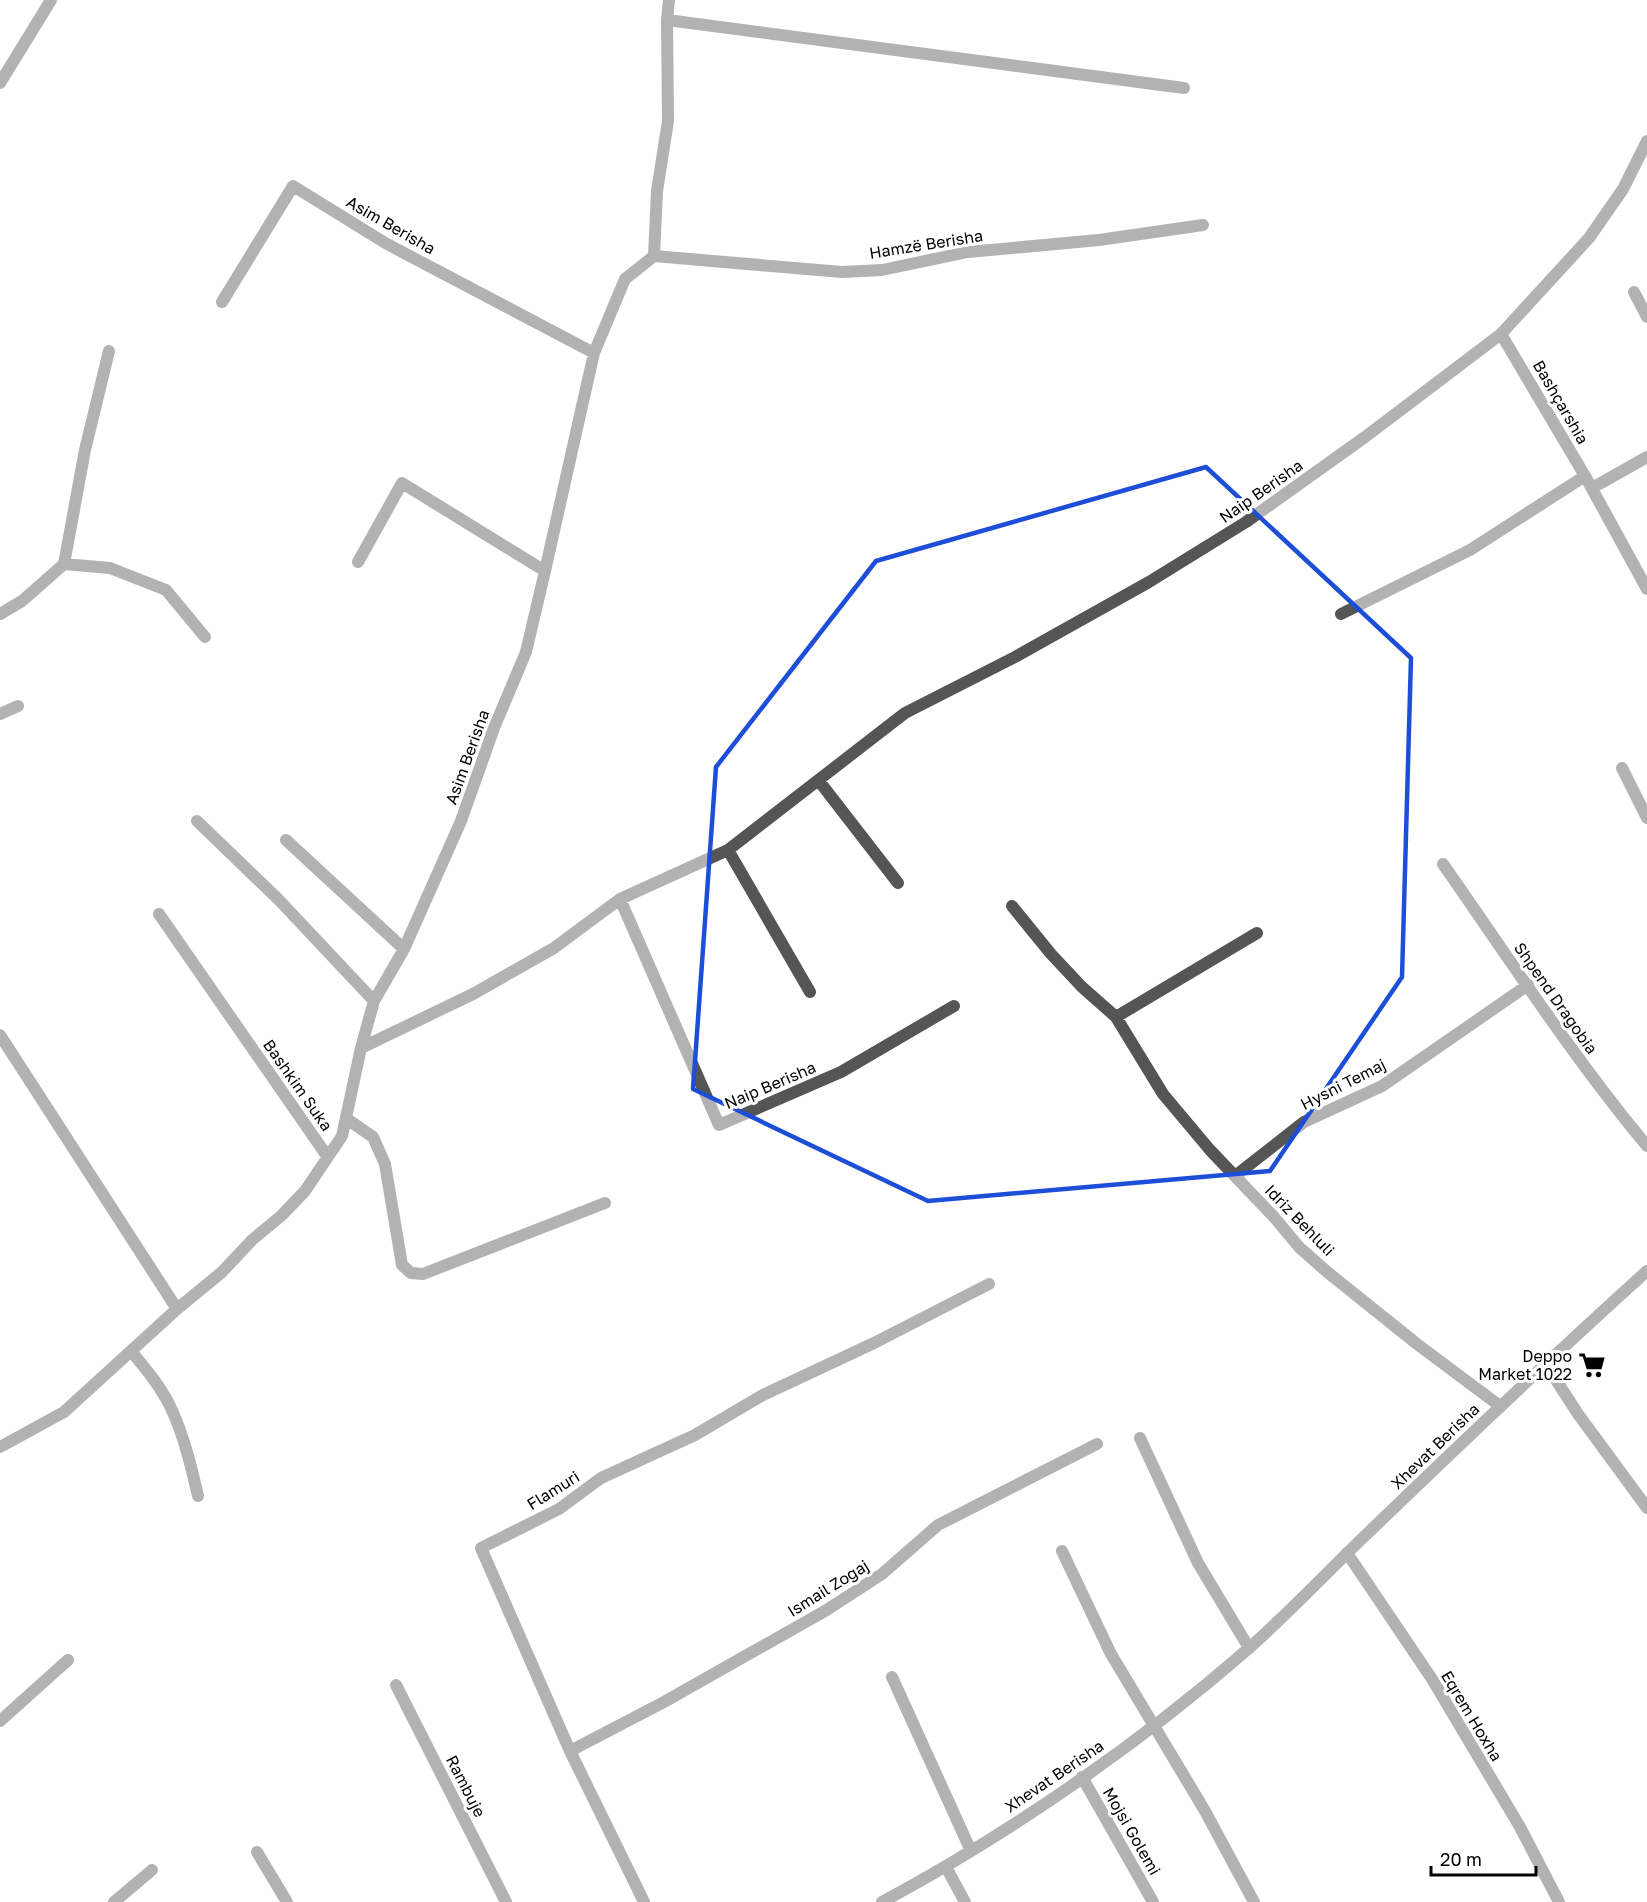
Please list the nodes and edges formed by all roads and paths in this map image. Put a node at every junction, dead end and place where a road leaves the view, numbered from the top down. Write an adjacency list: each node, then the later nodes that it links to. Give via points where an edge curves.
1 (51, 0): 4 (street)
2 (669, 0): 3 (street)
3 (667, 20): 5 (street); 8 (street, via 668,121 657,191)
4 (0, 83)
5 (1184, 88)
6 (1647, 141): 12 (street, Naip Berisha, via 1623,189 1589,238)
7 (1203, 225): 8 (street, Hamzë Berisha, via 1099,240 968,252 882,270 842,272)
8 (654, 256): 14 (street, Asim Berisha, via 625,279)
9 (1634, 292): 11 (street)
10 (222, 302): 14 (street, Asim Berisha, via 293,186 387,244)
11 (1647, 316)
12 (1502, 334): 16 (street, Bashçarshia); 28 (street, Naip Berisha, via 1246,522 1129,594 905,713)
13 (109, 351): 19 (street, via 85,450)
14 (594, 353): 20 (street, Asim Berisha)
15 (1647, 458): 17 (street)
16 (1585, 476): 17 (street, Bashçarshia); 23 (street, via 1470,550)
17 (1592, 488): 21 (street, Bashçarshia)
18 (358, 562): 20 (street, via 402,483)
19 (64, 564): 22 (street, via 22,601); 24 (street, via 110,568 166,590)
20 (545, 571): 39 (street, Asim Berisha, via 526,652 461,821)
21 (1647, 589)
22 (0, 614)
23 (1341, 614)
24 (205, 637)
25 (18, 706): 26 (street)
26 (0, 714)
27 (1622, 768): 29 (street)
28 (819, 781): 32 (street, Naip Berisha); 34 (street)
29 (1647, 818)
30 (197, 821): 42 (street, via 279,900)
31 (286, 840): 39 (street)
32 (728, 850): 35 (street, Naip Berisha); 41 (street)
33 (1443, 864): 40 (street, Shpend Dragobia)
34 (898, 883)
35 (620, 899): 43 (street, Naip Berisha, via 719,1125 841,1072); 46 (street, Naip Berisha, via 554,948 473,994)
36 (1012, 906): 44 (street, Idriz Behluli, via 1051,954)
37 (159, 914): 49 (street, Bashkim Suka)
38 (1257, 933): 44 (street)
39 (404, 949): 42 (street, Asim Berisha)
40 (1527, 986): 48 (street, Shpend Dragobia, via 1610,1102); 50 (street, Hysni Temaj, via 1383,1086 1304,1122)
41 (810, 992)
42 (374, 1001): 46 (street, Asim Berisha)
43 (954, 1006)
44 (1116, 1017): 50 (street, Idriz Behluli, via 1163,1094)
45 (0, 1035): 54 (street)
46 (361, 1048): 47 (street, Asim Berisha)
47 (347, 1119): 49 (street, Asim Berisha, via 342,1136); 51 (street, Bashkim Suka, via 373,1137 385,1164 402,1265 411,1273 423,1275 460,1262)
48 (1647, 1146)
49 (327, 1156): 54 (street, Bashkim Suka, via 305,1191 281,1216)
50 (1235, 1176): 57 (street, Idriz Behluli, via 1326,1271)
51 (605, 1203)
52 (1647, 1271): 56 (street, Xhevat Berisha)
53 (989, 1284): 71 (street, Flamuri, via 763,1395 695,1435 602,1478 559,1509 481,1548)
54 (177, 1309): 55 (street, Bashkim Suka)
55 (131, 1351): 60 (street, Bashkim Suka, via 64,1412); 61 (street, via 150,1373 170,1407 186,1446)
56 (1545, 1363): 57 (street, Xhevat Berisha); 62 (street)
57 (1500, 1406): 64 (street, Xhevat Berisha)
58 (1140, 1438): 65 (street, via 1198,1563)
59 (1097, 1444): 71 (street, Ismail Zogaj, via 938,1525 882,1574 825,1611)
60 (0, 1447)
61 (198, 1496)
62 (1647, 1508)
63 (1062, 1551): 70 (street, via 1111,1654)
64 (1347, 1552): 65 (street, Xhevat Berisha); 85 (street, Eqrem Hoxha, via 1432,1679 1520,1827)
65 (1249, 1648): 70 (street, Xhevat Berisha)
66 (68, 1660): 69 (street)
67 (892, 1677): 73 (street)
68 (396, 1686): 79 (street, Rambuje)
69 (0, 1721)
70 (1154, 1727): 72 (street, Xhevat Berisha); 84 (street)
71 (570, 1751): 80 (street, Flamuri)
72 (1082, 1778): 73 (street, Xhevat Berisha); 83 (street, Mojsi Golemi)
73 (971, 1851): 75 (street, Xhevat Berisha)
74 (257, 1852): 78 (street)
75 (946, 1868): 81 (street, Xhevat Berisha); 82 (street)
76 (152, 1870): 77 (street)
77 (114, 1902)
78 (287, 1902)
79 (506, 1902)
80 (644, 1902)
81 (882, 1902)
82 (965, 1902)
83 (1153, 1902)
84 (1254, 1902)
85 (1559, 1902)

